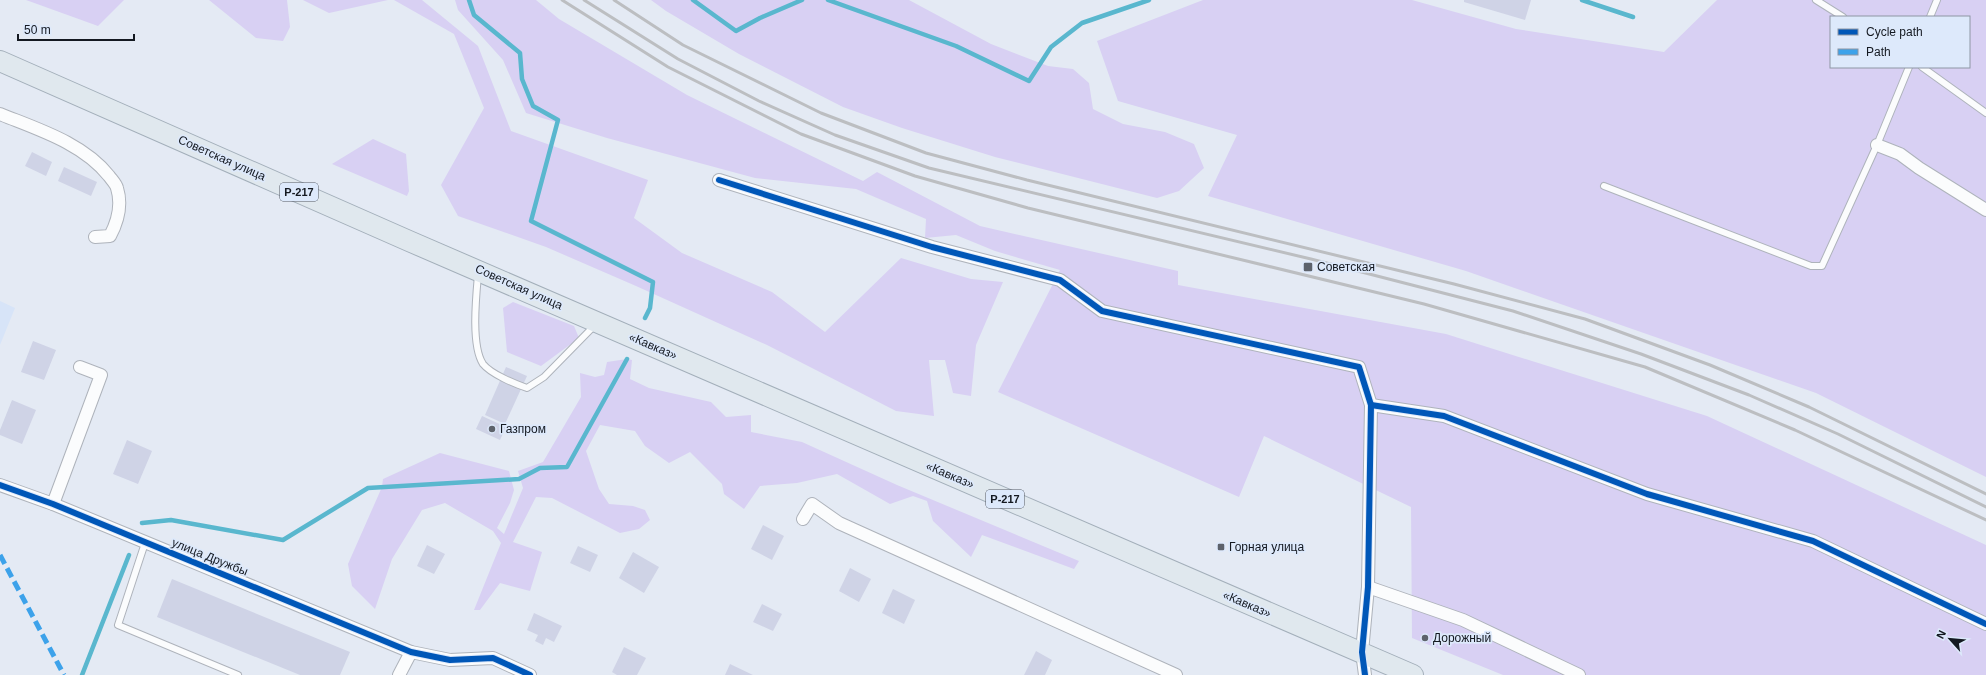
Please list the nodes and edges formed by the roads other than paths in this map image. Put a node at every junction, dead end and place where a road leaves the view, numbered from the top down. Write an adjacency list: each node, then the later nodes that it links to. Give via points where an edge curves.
1 (1816, 0): 3 (lane)
2 (1937, 0): 4 (lane)
3 (1841, 16)
4 (1930, 16)
5 (0, 61): 15 (highway, Советская улица / Р-217)
6 (1909, 68): 10 (lane)
7 (1923, 68): 8 (lane)
8 (1986, 113)
9 (0, 114): 14 (street, via 74,147 102,167 117,187 120,203 110,236)
10 (1876, 146): 12 (lane, via 1822,266 1811,266); 13 (street, via 1900,154)
11 (719, 180): 18 (street, via 932,247 1060,280 1102,311 1359,368)
12 (1604, 186)
13 (1986, 210)
14 (95, 237)
15 (478, 269): 16 (highway, Советская улица / Р-217); 16 (lane, via 475,303 477,344 484,364 507,381 527,388 544,377)
16 (598, 322): 26 (highway, «Кавказ» / Р-217)
17 (80, 367): 20 (street, via 101,375)
18 (1372, 405): 23 (street); 24 (street, via 1444,416 1647,494 1813,541)
19 (0, 485): 20 (street, улица Дружбы)
20 (53, 504): 22 (street, улица Дружбы)
21 (802, 519): 30 (street, via 812,504 839,522)
22 (145, 543): 25 (street, улица Дружбы); 27 (lane, via 118,625)
23 (1368, 587): 26 (street); 33 (street, via 1463,620)
24 (1986, 624)
25 (411, 652): 28 (street); 29 (street, улица Дружбы, via 450,660 492,658)
26 (1362, 652): 31 (street); 32 (highway, «Кавказ» / Р-217)
27 (238, 675)
28 (399, 675)
29 (530, 675)
30 (1176, 675)
31 (1365, 675)
32 (1413, 675)
33 (1579, 675)

